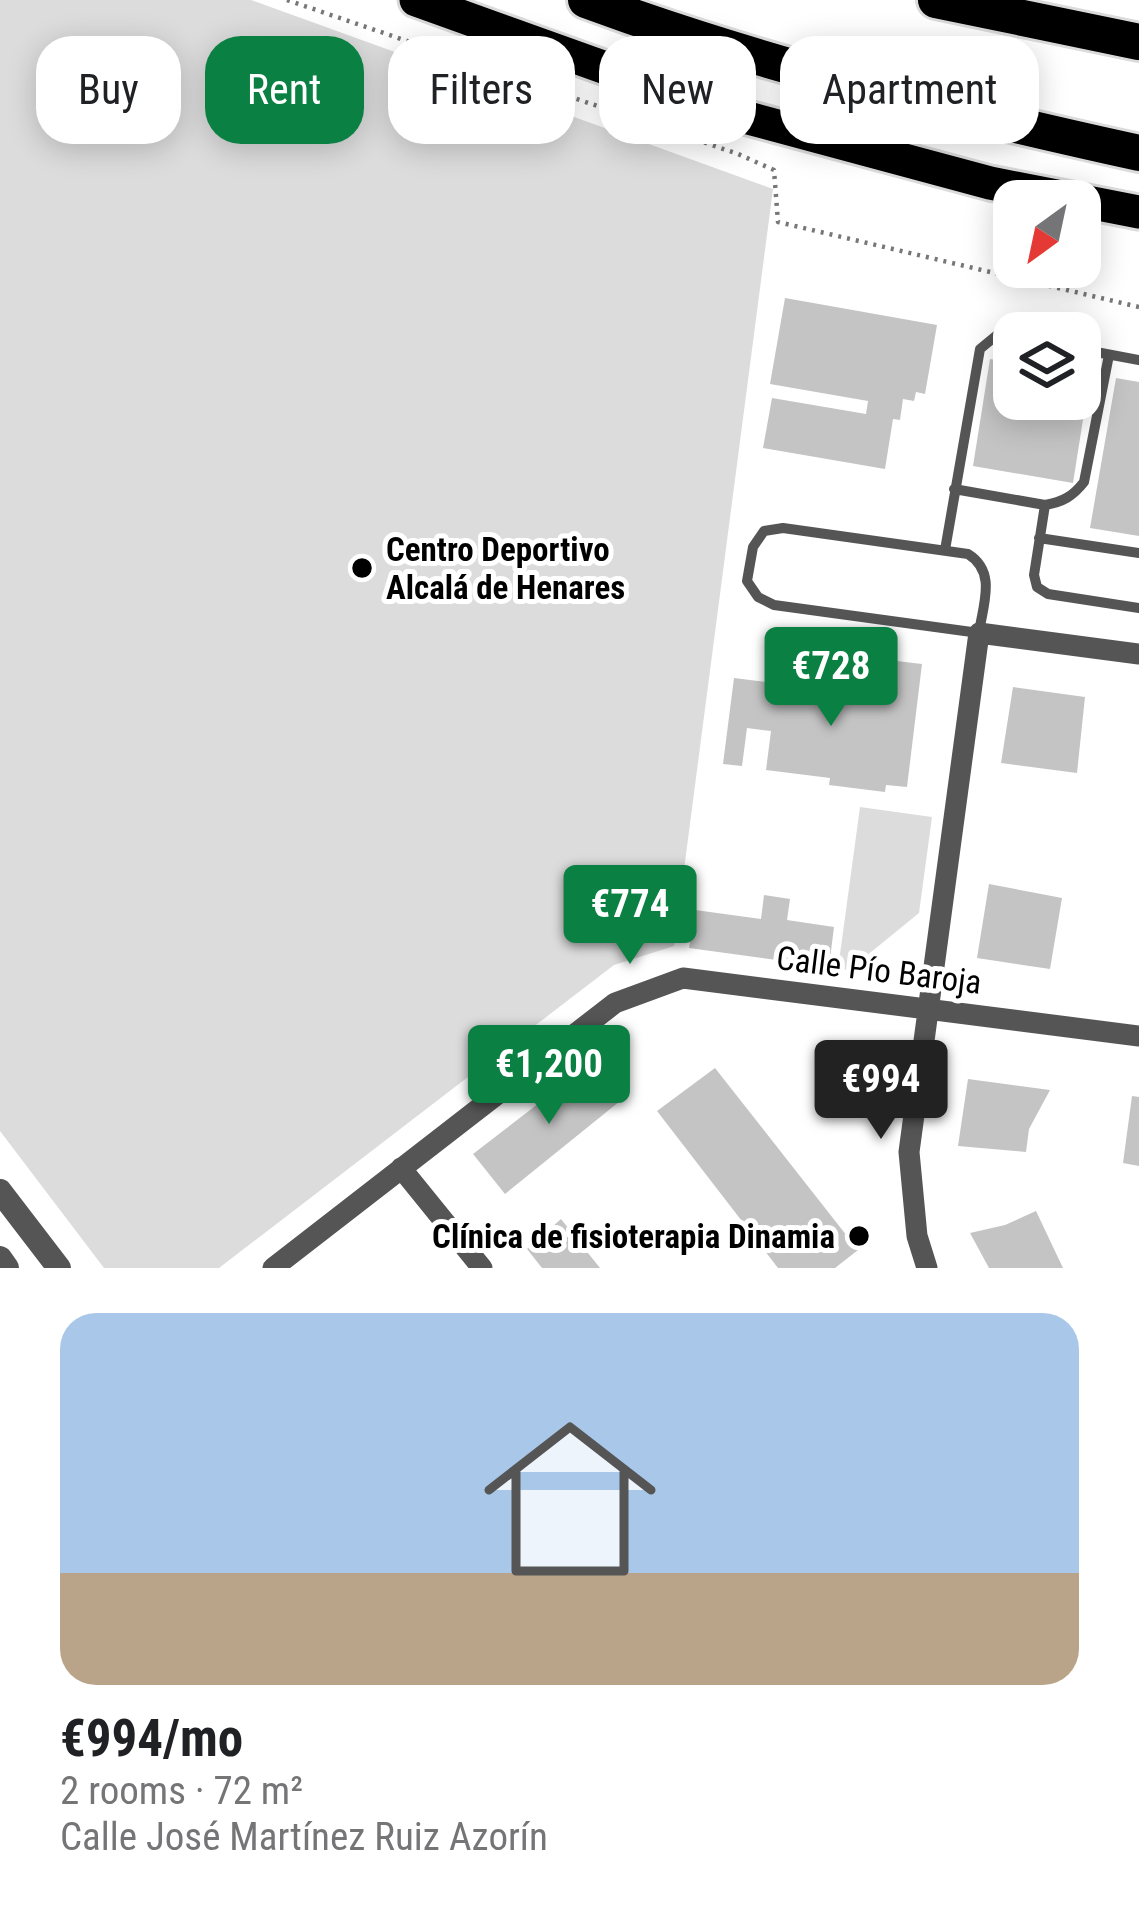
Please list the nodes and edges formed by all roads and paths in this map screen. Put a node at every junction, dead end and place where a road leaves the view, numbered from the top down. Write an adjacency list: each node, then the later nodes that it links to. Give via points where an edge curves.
1 (287, 0): 8 (path, via 774,170 778,222)
2 (416, 0): 7 (highway, via 737,115)
3 (586, 0): 6 (highway, via 996,122)
4 (936, 0): 5 (highway)
5 (1139, 42)
6 (1139, 153)
7 (1139, 212)
8 (1139, 308)
9 (993, 338): 13 (lane, via 980,349)
10 (1101, 353): 11 (lane)
11 (1109, 355): 12 (lane); 14 (lane, via 1084,482)
12 (1139, 360)
13 (954, 490): 14 (lane); 16 (lane)
14 (1045, 505): 15 (lane)
15 (1040, 538): 17 (lane); 18 (lane, via 1037,587)
16 (946, 550): 19 (lane, via 968,554 988,574); 19 (lane, via 783,528 764,531 747,581 774,605)
17 (1139, 553)
18 (1139, 608)
19 (979, 634): 20 (street); 21 (street)
20 (1139, 654)
21 (927, 1009): 22 (street, Calle Pío Baroja); 23 (street, Calle Pío Baroja, via 683,978 615,1003); 30 (street, via 909,1151)
22 (1139, 1036)
23 (401, 1168): 28 (street, Calle Pío Baroja); 29 (street)
24 (0, 1191): 27 (street)
25 (0, 1258): 26 (street)
26 (7, 1268)
27 (59, 1268)
28 (273, 1268)
29 (482, 1268)
30 (927, 1268)

